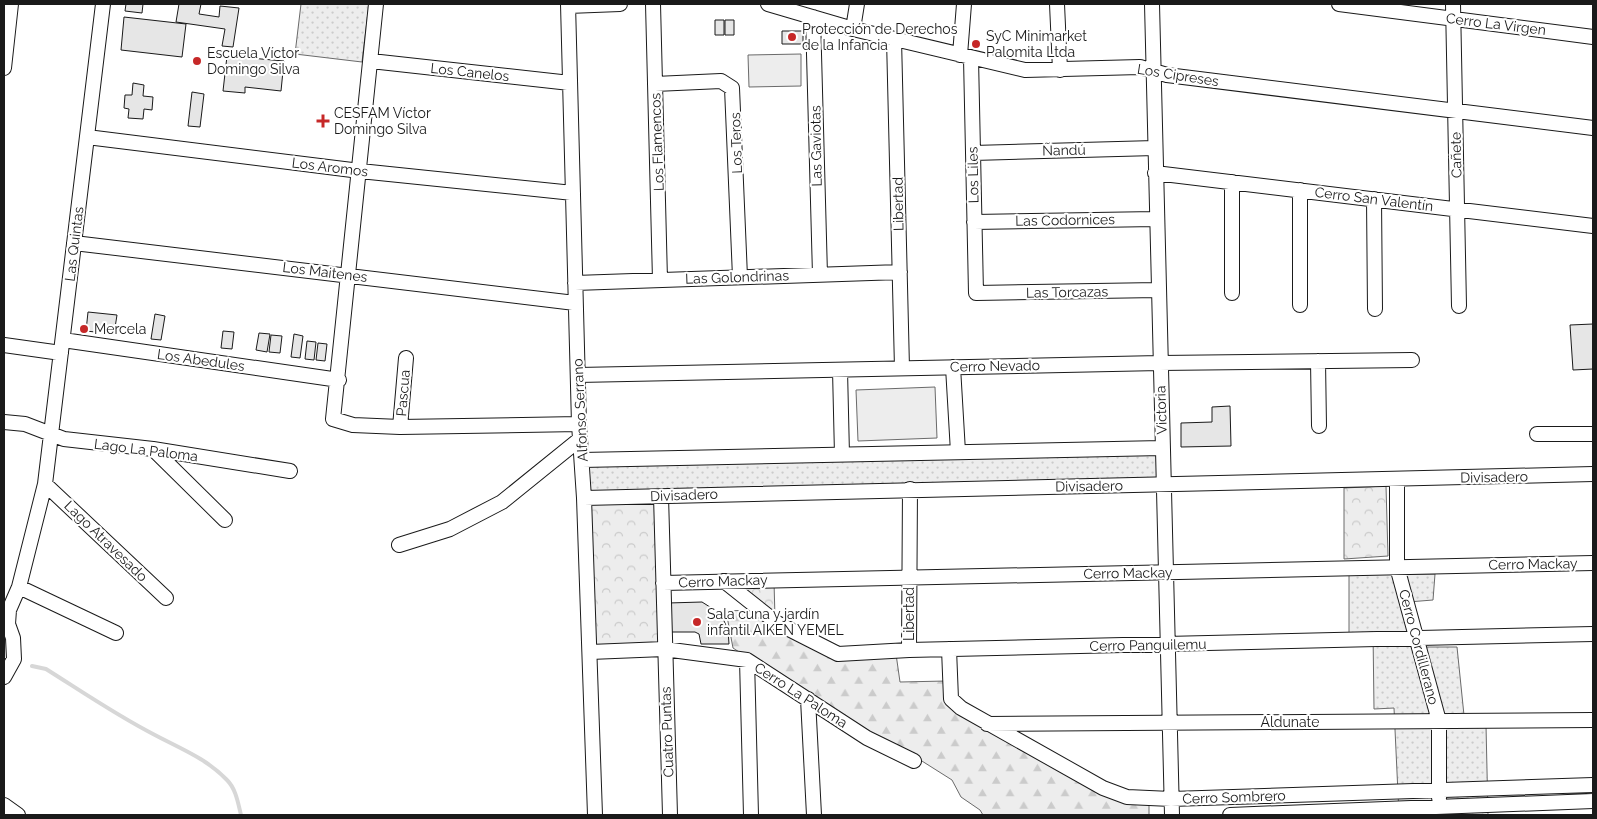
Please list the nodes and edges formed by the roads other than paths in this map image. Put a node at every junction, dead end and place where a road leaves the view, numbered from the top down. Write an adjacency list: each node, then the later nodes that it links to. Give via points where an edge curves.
1 (11, 4): 16 (street)
2 (103, 4): 29 (street, Las Quintas)
3 (376, 4): 21 (street)
4 (620, 4): 13 (street)
5 (653, 4): 26 (street, Los Flamencos)
6 (768, 4): 14 (street, Los Cipreses)
7 (857, 4): 17 (street)
8 (964, 4): 20 (street, Los Liles)
9 (1057, 4): 23 (street)
10 (1152, 4): 24 (street, Victoria)
11 (1339, 4): 15 (street, Cerro La Virgen)
12 (1454, 4): 15 (street, Cañete)
13 (568, 5): 25 (street, Alfonso Serrano)
14 (813, 17): 17 (street, Los Cipreses); 45 (street, Las Gaviotas)
15 (1454, 19): 18 (street, Cerro La Virgen); 27 (street, Cañete)
16 (6, 22): 22 (street)
17 (853, 29): 19 (street, Los Cipreses)
18 (1593, 37)
19 (894, 39): 20 (street, Los Cipreses); 43 (street, Libertad)
20 (965, 56): 23 (street, Los Cipreses, via 1025,70); 31 (street, Los Liles)
21 (371, 62): 25 (street, Los Canelos); 32 (street)
22 (4, 68)
23 (1060, 70): 24 (street, Los Cipreses, via 1140,67)
24 (1154, 70): 27 (street, Los Cipreses, via 1167,75); 30 (street, Victoria)
25 (570, 83): 36 (street, Alfonso Serrano)
26 (655, 84): 46 (street, Los Teros, via 721,81 732,88); 47 (street, Los Flamencos)
27 (1455, 109): 28 (street, Los Cipreses); 38 (street, Cañete)
28 (1593, 128)
29 (87, 137): 32 (street, Los Aromos); 42 (street, Las Quintas)
30 (1155, 148): 31 (street, Ñandú); 33 (street, Victoria)
31 (972, 152): 40 (street, Los Liles)
32 (360, 171): 36 (street, Los Aromos); 44 (street)
33 (1155, 173): 34 (street, Cerro San Valentín); 39 (street, Victoria)
34 (1232, 182): 35 (street, Cerro San Valentín); 51 (street)
35 (1300, 190): 37 (street, Cerro San Valentín); 53 (street)
36 (573, 194): 48 (street, Alfonso Serrano)
37 (1374, 199): 38 (street, Cerro San Valentín); 55 (street)
38 (1457, 210): 41 (street, Cerro San Valentín); 54 (street, Cañete)
39 (1156, 219): 40 (street, Las Codornices); 49 (street, Victoria)
40 (974, 222): 50 (street, Los Liles)
41 (1593, 226)
42 (74, 243): 44 (street, Los Maitenes); 57 (street, Las Quintas)
43 (900, 272): 45 (street, Las Golondrinas); 63 (street, Libertad)
44 (349, 275): 52 (street, Los Maitenes); 66 (street)
45 (820, 275): 46 (street, Las Golondrinas)
46 (740, 277): 47 (street, Las Golondrinas)
47 (660, 280): 48 (street, Las Golondrinas)
48 (575, 283): 52 (street, Alfonso Serrano)
49 (1158, 290): 50 (street, Las Torcazas); 61 (street, Victoria)
50 (976, 293)
51 (1232, 294)
52 (575, 303): 65 (street, Alfonso Serrano)
53 (1300, 305)
54 (1458, 306)
55 (1376, 309)
56 (4, 345): 57 (street)
57 (62, 347): 66 (street, Los Abedules); 71 (street, Las Quintas)
58 (406, 358): 70 (street, Pascua)
59 (1412, 360): 60 (street, Cerro Nevado)
60 (1318, 361): 61 (street, Cerro Nevado); 69 (street)
61 (1160, 363): 62 (street, Cerro Nevado); 75 (street, Victoria)
62 (953, 367): 63 (street, Cerro Nevado); 77 (street)
63 (902, 368): 64 (street, Cerro Nevado)
64 (840, 370): 65 (street, Cerro Nevado); 78 (street)
65 (578, 375): 68 (street, Alfonso Serrano)
66 (339, 380): 70 (street, via 333,419 353,425)
67 (4, 422): 71 (street, Lago La Paloma, via 25,424)
68 (579, 424): 70 (street); 74 (street, Alfonso Serrano)
69 (1319, 426)
70 (400, 427)
71 (52, 434): 76 (street, Lago La Paloma, via 64,439); 83 (street, Las Quintas)
72 (1537, 434): 73 (street)
73 (1593, 434)
74 (580, 439): 79 (street, Alfonso Serrano); 89 (street, via 502,502 450,529)
75 (1162, 448): 77 (street); 84 (street, Victoria)
76 (153, 449): 80 (street, Lago La Paloma); 88 (street)
77 (958, 452): 78 (street)
78 (842, 455): 79 (street)
79 (582, 460): 87 (street, Alfonso Serrano)
80 (290, 471)
81 (1593, 474): 82 (street, Divisadero)
82 (1397, 479): 84 (street, Divisadero); 91 (street, Cerro Cordillerano)
83 (45, 484): 96 (street, Las Quintas); 97 (street, Lago Atravesado)
84 (1163, 485): 85 (street, Divisadero); 92 (street, Victoria)
85 (910, 488): 86 (street, Divisadero); 93 (street, Libertad)
86 (661, 496): 87 (street, Divisadero); 95 (street, Cuatro Puntas)
87 (584, 498): 105 (street, Alfonso Serrano)
88 (225, 520)
89 (399, 545)
90 (1593, 563): 91 (street, Cerro Mackay)
91 (1397, 567): 92 (street, Cerro Mackay); 100 (street, Cerro Cordillerano)
92 (1165, 572): 93 (street, Cerro Mackay); 101 (street, Victoria)
93 (909, 577): 94 (street, Cerro Mackay); 104 (street, Libertad)
94 (724, 581): 95 (street, Cerro Mackay); 104 (street, Cerro Panguilemu, via 777,623 838,654)
95 (663, 583): 102 (street, Cuatro Puntas)
96 (19, 587): 98 (street); 107 (street, Las Quintas, via 9,610 8,624 14,638 14,659)
97 (166, 598)
98 (116, 633)
99 (1593, 634): 100 (street, Cerro Panguilemu)
100 (1417, 638): 101 (street, Cerro Panguilemu); 110 (street, Cerro Cordillerano)
101 (1167, 645): 103 (street, Cerro Panguilemu); 111 (street, Victoria)
102 (664, 649): 105 (street, Cerro La Paloma); 106 (street, Cerro La Paloma); 122 (street, Cuatro Puntas)
103 (949, 649): 104 (street, Cerro Panguilemu); 112 (street, Cerro Sombrero, via 951,699)
104 (909, 650)
105 (590, 652): 121 (street, Alfonso Serrano)
106 (747, 660): 108 (street, Cerro La Paloma); 123 (street)
107 (4, 677)
108 (808, 699): 113 (street, Cerro La Paloma, via 867,738); 124 (street)
109 (1593, 720): 110 (street, Aldunate)
110 (1439, 721): 111 (street, Aldunate); 115 (street, Cerro Cordillerano)
111 (1170, 723): 112 (street, Aldunate); 116 (street, Victoria)
112 (986, 724): 116 (street, Cerro Sombrero, via 1103,788 1127,797)
113 (914, 761)
114 (1593, 785): 115 (street, Cerro Sombrero)
115 (1439, 790): 116 (street, Cerro Sombrero); 119 (street, Cerro Cordillerano)
116 (1172, 799): 125 (street, Victoria)
117 (1593, 801): 119 (street, Cerro Sombrero)
118 (4, 806): 120 (street)
119 (1440, 811): 126 (street, Cerro Sombrero)
120 (18, 815)
121 (596, 815)
122 (670, 815)
123 (750, 815)
124 (814, 815)
125 (1172, 815)
126 (1230, 815)

